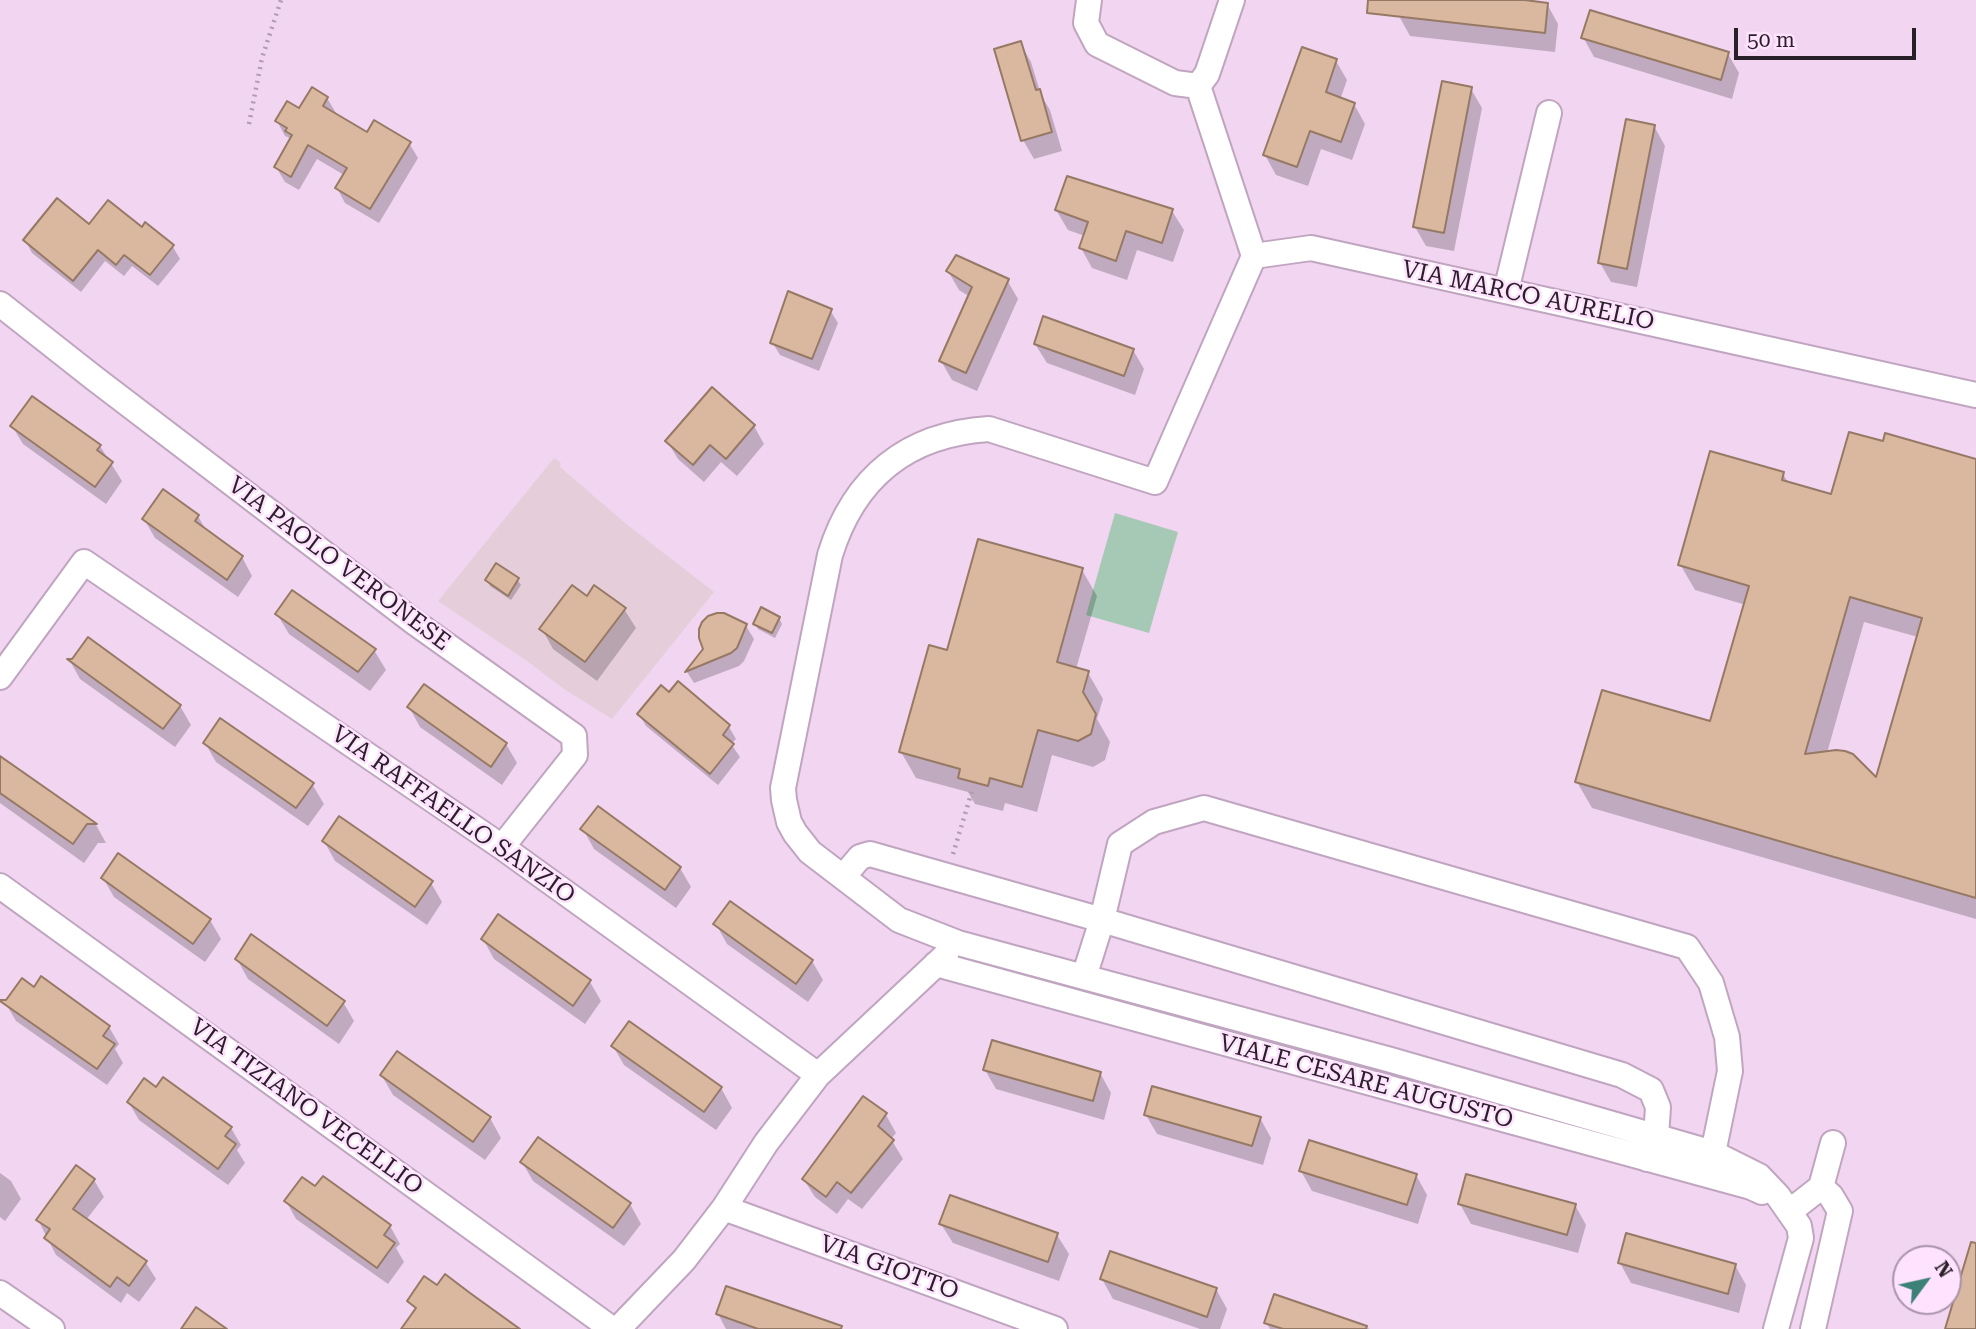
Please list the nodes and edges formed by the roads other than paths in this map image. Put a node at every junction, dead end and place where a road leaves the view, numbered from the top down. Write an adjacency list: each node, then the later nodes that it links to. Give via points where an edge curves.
1 (1088, 0): 3 (street, via 1086,23 1097,44 1175,83)
2 (1232, 0): 3 (street, via 1207,74)
3 (1198, 86): 5 (street)
4 (1549, 113): 6 (street)
5 (1254, 256): 6 (street, VIA MARCO AURELIO, via 1311,248); 11 (street, VIALE CESARE AUGUSTO, via 1155,482 989,429 967,430 904,453 856,497 830,555 783,788 794,833)
6 (1506, 291): 8 (street, VIA MARCO AURELIO)
7 (0, 304): 10 (street, VIA PAOLO VERONESE, via 414,622 574,736 575,755)
8 (1976, 396)
9 (0, 677): 10 (street, VIA RAFFAELLO SANZIO, via 84,562)
10 (502, 848): 17 (street, VIA RAFFAELLO SANZIO)
11 (843, 877): 13 (street, via 860,857 870,854); 14 (street, VIALE CESARE AUGUSTO, via 899,920)
12 (0, 886): 26 (street, VIA TIZIANO VECELLIO)
13 (1102, 920): 16 (street); 19 (street, via 1622,1075 1651,1090 1658,1107); 20 (street, via 1120,844 1154,822 1204,808 1687,947 1711,983 1727,1037 1730,1070)
14 (958, 943): 15 (street); 16 (street, VIALE CESARE AUGUSTO)
15 (936, 964): 17 (street); 19 (street, VIALE CESARE AUGUSTO)
16 (1084, 977): 19 (street, VIALE CESARE AUGUSTO, via 1391,1060)
17 (818, 1075): 22 (street)
18 (1833, 1143): 21 (street)
19 (1651, 1148): 20 (street, VIALE CESARE AUGUSTO); 23 (street, VIALE CESARE AUGUSTO, via 1769,1195)
20 (1713, 1153): 23 (street, VIALE CESARE AUGUSTO, via 1759,1176)
21 (1821, 1186): 23 (street); 30 (street, via 1840,1211)
22 (724, 1208): 27 (street, via 684,1260); 28 (street, VIA GIOTTO)
23 (1789, 1212): 29 (street, VIALE CESARE AUGUSTO, via 1801,1238)
24 (0, 1293): 25 (street)
25 (52, 1329)
26 (612, 1329)
27 (618, 1329)
28 (1055, 1329)
29 (1776, 1329)
30 (1813, 1329)

